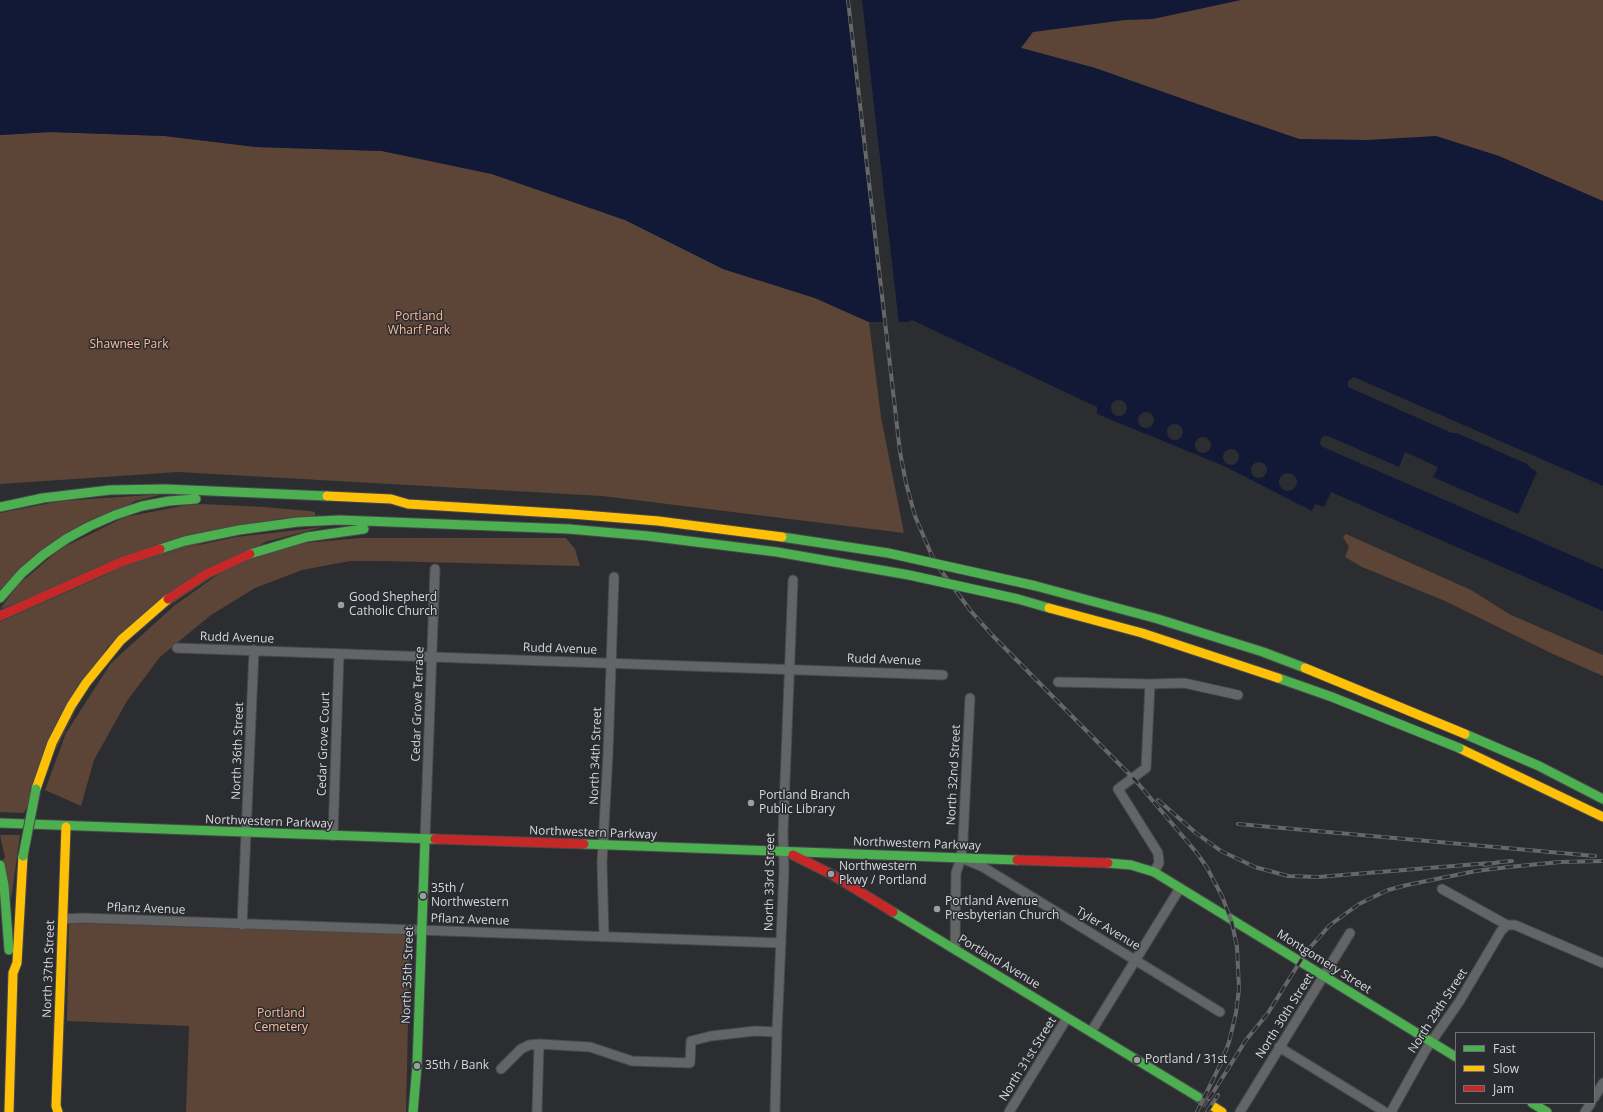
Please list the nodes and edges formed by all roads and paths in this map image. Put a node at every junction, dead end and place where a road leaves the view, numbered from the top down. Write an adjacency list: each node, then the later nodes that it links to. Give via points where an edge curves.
1 (0, 507): 2 (main road, via 82,493 144,489 383,498 391,499)
2 (404, 510): 7 (main road, via 391,507 208,499 156,503 115,515 78,532 43,555 14,581); 8 (main road, via 264,522 207,532 131,554 85,572); 21 (main road, bridge, via 472,508 570,514 743,531 888,553 1036,586 1158,619 1308,669 1539,766)
3 (413, 524): 9 (main road, via 324,520 213,535 160,548 121,562); 22 (main road, bridge, via 569,529 648,536 784,553 909,575 1018,599 1142,633 1332,697 1459,748); 45 (main road, bridge, via 333,532 255,552 230,562 173,595 121,640 86,683 68,712 52,743 36,789 23,856 17,963)
4 (435, 569): 13 (street, Cedar Grove Terrace)
5 (614, 577): 14 (street, North 34th Street)
6 (793, 580): 15 (street, North 33rd Street)
7 (0, 598)
8 (0, 612)
9 (0, 616)
10 (177, 648): 11 (street, Rudd Avenue)
11 (254, 650): 12 (street, Rudd Avenue); 25 (street, North 36th Street)
12 (339, 654): 13 (street, Rudd Avenue); 26 (street, Cedar Grove Court)
13 (431, 657): 14 (street, Rudd Avenue); 27 (street, Cedar Grove Terrace)
14 (612, 663): 15 (street, Rudd Avenue); 28 (street, North 34th Street)
15 (789, 669): 16 (street, Rudd Avenue); 29 (street, North 33rd Street, via 783,832)
16 (943, 674)
17 (1058, 682): 18 (street)
18 (1150, 684): 19 (street, via 1184,683); 32 (street, via 1146,768 1118,789 1158,852 1159,863)
19 (1238, 695)
20 (970, 698): 30 (street, North 32nd Street)
21 (1603, 799)
22 (1603, 817)
23 (0, 823): 24 (main road, Northwestern Parkway)
24 (66, 827): 25 (main road, Northwestern Parkway); 35 (main road, North 37th Street)
25 (246, 833): 26 (main road, Northwestern Parkway); 36 (street, North 36th Street)
26 (333, 836): 27 (main road, Northwestern Parkway)
27 (425, 839): 28 (main road, Northwestern Parkway); 38 (main road, North 35th Street)
28 (603, 845): 29 (main road, Northwestern Parkway); 40 (street, North 34th Street)
29 (785, 852): 30 (main road, Northwestern Parkway); 41 (street, North 33rd Street); 42 (main road, Portland Avenue, via 813,864)
30 (961, 858): 32 (main road, Northwestern Parkway, via 1112,863 1137,866); 42 (street, North 32nd Street, via 956,872); 43 (street, Tyler Avenue, via 983,867)
31 (0, 865): 45 (main road)
32 (1154, 872): 33 (main road, Northwestern Parkway)
33 (1180, 888): 43 (street); 46 (main road, Montgomery Street)
34 (1442, 889): 37 (street)
35 (62, 919): 36 (street, Pflanz Avenue); 61 (main road, North 37th Street, via 56,1101)
36 (242, 925): 38 (street, Pflanz Avenue)
37 (1507, 925): 44 (street, via 1515,925); 51 (street, North 29th Street)
38 (422, 930): 40 (street, Pflanz Avenue); 62 (main road, North 35th Street)
39 (1350, 933): 46 (street, North 30th Street)
40 (604, 937): 41 (street, Pflanz Avenue)
41 (781, 943): 49 (street, North 33rd Street)
42 (955, 949): 48 (main road, Portland Avenue)
43 (1135, 959): 47 (street, Tyler Avenue); 50 (street)
44 (1603, 963)
45 (13, 973): 60 (main road)
46 (1324, 976): 51 (main road, Montgomery Street); 53 (street, North 30th Street)
47 (1220, 1012)
48 (1067, 1018): 50 (main road, Portland Avenue); 65 (street, North 31st Street)
49 (777, 1032): 52 (street, via 755,1031 691,1041 690,1063 632,1061 590,1047); 64 (street, North 33rd Street)
50 (1091, 1032): 58 (main road, Portland Avenue)
51 (1431, 1042): 54 (main road, Montgomery Street); 68 (street, North 29th Street)
52 (539, 1044): 55 (street, via 521,1049); 63 (street)
53 (1280, 1047): 66 (street, North 30th Street); 67 (street)
54 (1455, 1056)
55 (501, 1069)
56 (1603, 1083): 57 (street)
57 (1595, 1096)
58 (1198, 1097)
59 (1534, 1104): 69 (main road)
60 (9, 1112)
61 (58, 1112)
62 (413, 1112)
63 (536, 1112)
64 (775, 1112)
65 (1009, 1112)
66 (1240, 1112)
67 (1385, 1112)
68 (1391, 1112)
69 (1547, 1112)

